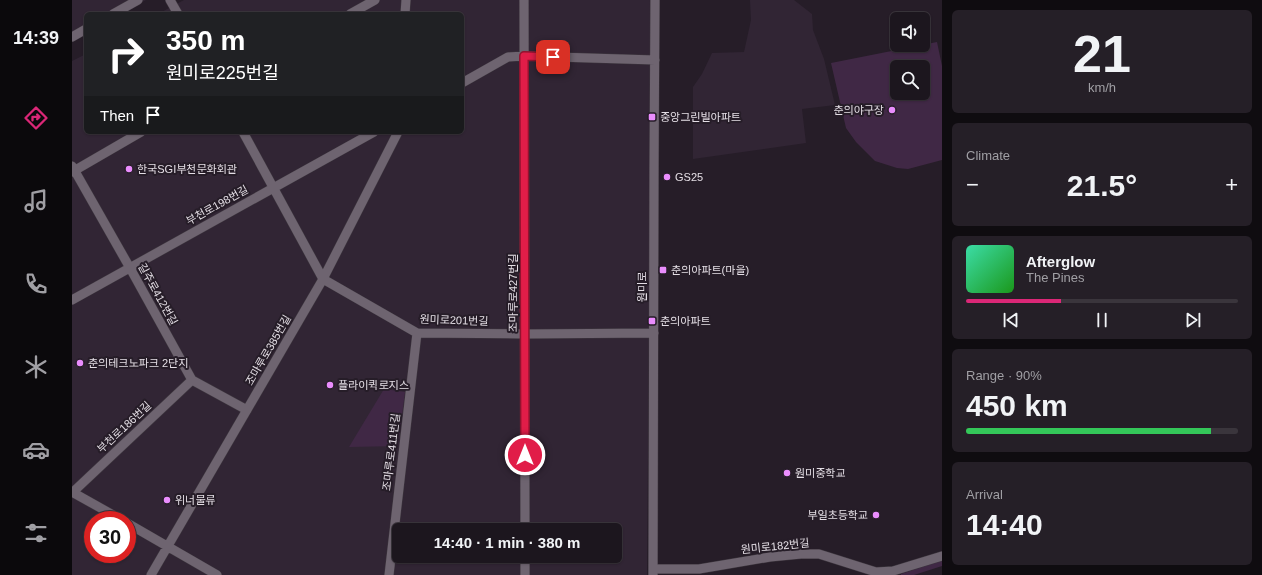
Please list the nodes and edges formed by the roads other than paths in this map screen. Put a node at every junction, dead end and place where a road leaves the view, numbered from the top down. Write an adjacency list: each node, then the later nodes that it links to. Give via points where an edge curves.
1 (138, 0): 7 (street)
2 (170, 0): 8 (street)
3 (375, 0): 9 (street)
4 (406, 0): 10 (street)
5 (524, 0): 13 (street, 조마루로427번길)
6 (655, 0): 14 (street, 원미로)
7 (117, 12)
8 (177, 12)
9 (354, 12)
10 (405, 12)
11 (84, 30): 12 (street)
12 (72, 37)
13 (524, 56): 14 (street); 15 (street, via 508,57); 27 (street, 조마루로427번길)
14 (655, 60): 26 (street, 원미로)
15 (464, 82)
16 (137, 134): 20 (street)
17 (244, 134): 21 (street)
18 (370, 134): 21 (street, 부천로198번길)
19 (397, 134): 23 (street, 조마루로385번길)
20 (73, 169): 22 (street, 길주로412번길)
21 (274, 188): 22 (street, 부천로198번길); 23 (street)
22 (130, 268): 24 (street, 부천로198번길); 28 (street, 길주로412번길)
23 (323, 279): 25 (street, 원미로201번길); 29 (street, 조마루로385번길)
24 (72, 300)
25 (417, 333): 27 (street, 원미로201번길); 41 (street, 조마루로411번길)
26 (654, 333): 27 (street, 원미로201번길); 37 (street, 원미로)
27 (525, 334): 32 (street, 조마루로427번길)
28 (192, 380): 29 (street); 30 (street, 부천로186번길)
29 (247, 410): 34 (street, 조마루로385번길)
30 (73, 492): 31 (street, 부천로186번길)
31 (106, 511)
32 (525, 523)
33 (136, 528): 34 (street)
34 (168, 546): 39 (street, 조마루로385번길); 40 (street)
35 (942, 556): 38 (street, 원미로182번길, via 893,571 876,572 819,554 801,554 770,556)
36 (525, 563): 42 (street)
37 (653, 572): 38 (street, 원미로182번길)
38 (700, 572)
39 (151, 575)
40 (217, 575)
41 (389, 575)
42 (525, 575)

